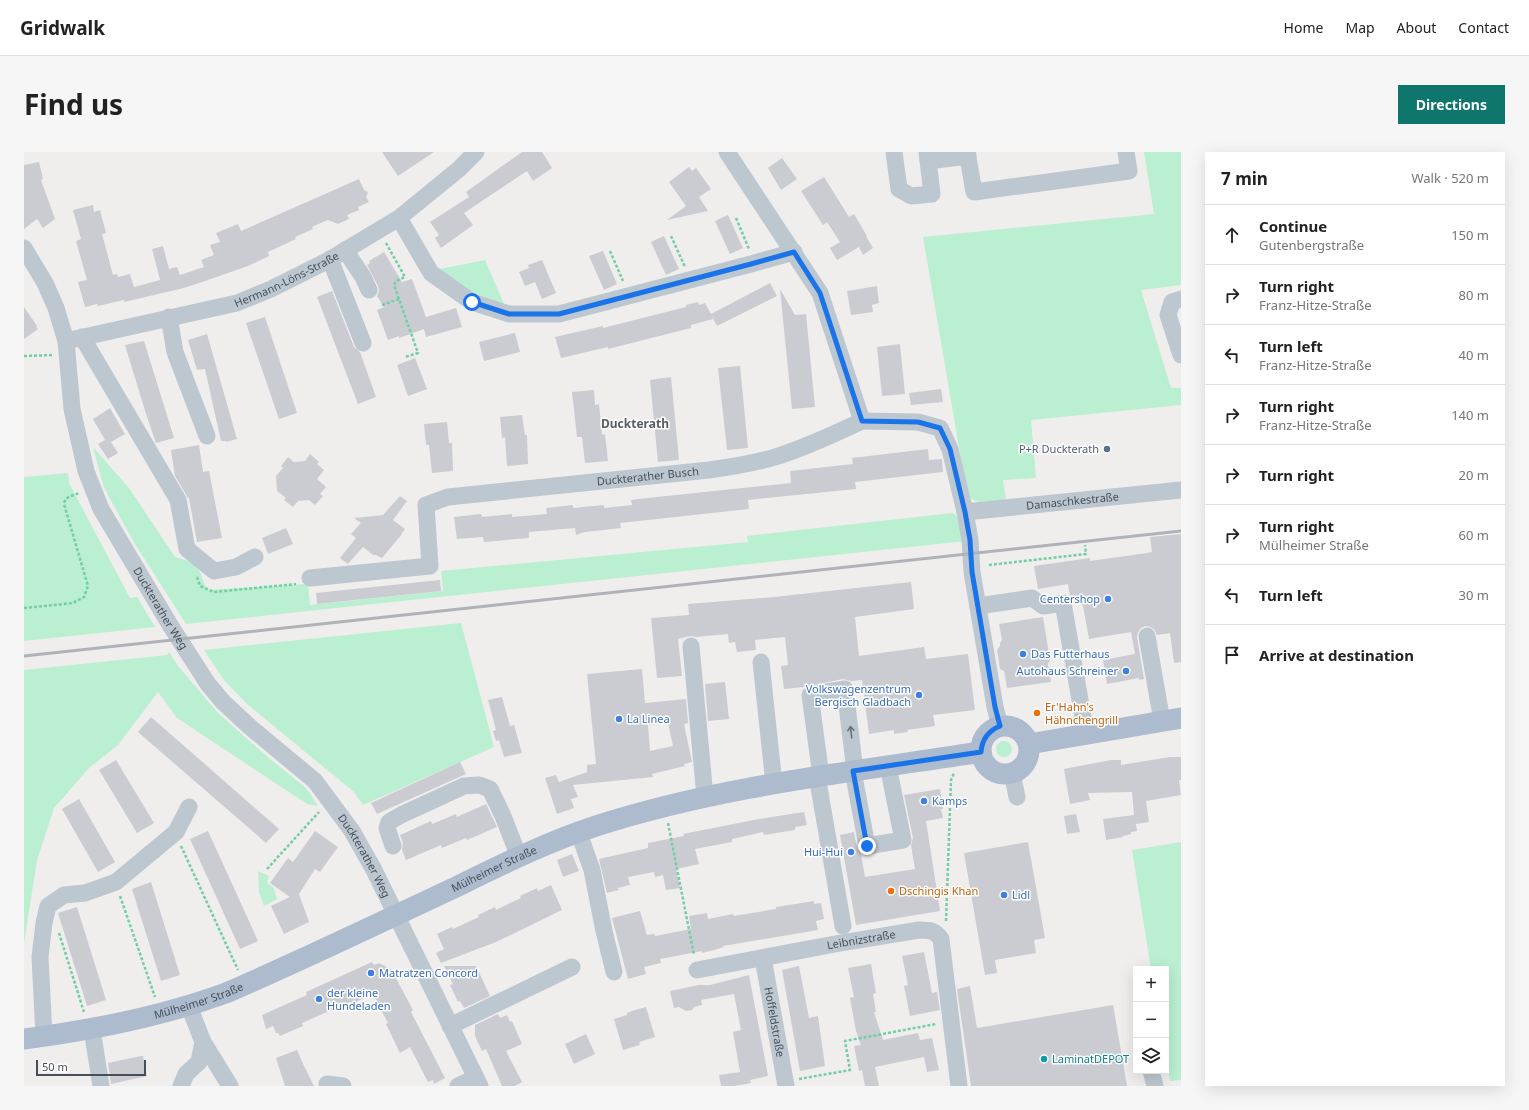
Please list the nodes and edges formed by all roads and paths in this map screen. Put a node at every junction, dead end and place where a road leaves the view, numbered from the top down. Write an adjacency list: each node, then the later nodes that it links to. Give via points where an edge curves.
1 (476, 152): 7 (street, Hermann-Löns-Straße, via 460,169)
2 (727, 152): 14 (street)
3 (894, 152): 6 (street, via 899,189 911,196 932,194)
4 (1126, 152): 5 (street, via 1129,171 974,192)
5 (968, 154): 6 (street)
6 (928, 156)
7 (399, 218): 9 (street, Hermann-Löns-Straße); 19 (street, via 431,274 472,302 509,314 559,314)
8 (736, 218): 16 (path)
9 (379, 230): 12 (street, Hermann-Löns-Straße); 20 (path, via 405,277 396,281 394,285)
10 (671, 236): 17 (path)
11 (24, 248): 26 (street, Duckterather Weg, via 45,283 56,308)
12 (345, 250): 15 (street, Hermann-Löns-Straße); 18 (street)
13 (610, 250): 19 (path)
14 (794, 252): 16 (street); 30 (street, via 820,293)
15 (330, 259): 23 (street, Hermann-Löns-Straße, via 271,289 237,302); 25 (street)
16 (755, 264): 17 (street)
17 (691, 280): 19 (street)
18 (369, 290)
19 (629, 296)
20 (399, 299): 22 (path); 29 (path, via 418,352)
21 (1181, 299): 27 (street, via 1172,302 1168,315)
22 (382, 305)
23 (169, 317): 24 (street, Hermann-Löns-Straße); 31 (street, via 175,352)
24 (82, 337): 26 (street, Hermann-Löns-Straße); 36 (street, via 178,500 187,549 214,571 236,567)
25 (363, 342)
26 (66, 347): 28 (path); 32 (street, Duckterather Weg, via 72,409 86,471)
27 (1181, 355)
28 (24, 356)
29 (405, 357)
30 (862, 421): 34 (street, via 918,422 940,428 950,449); 38 (street, Duckterather Busch, via 775,457 744,465 448,498 426,505 430,566)
31 (207, 436)
32 (93, 489): 40 (path, via 64,501 88,586 84,597 73,603); 57 (street, Duckterather Weg, via 101,509 208,684 250,727 315,781)
33 (1181, 490): 34 (street, Damaschkestraße)
34 (965, 512): 39 (street)
35 (1085, 545): 37 (path, via 1086,554)
36 (255, 556)
37 (989, 565)
38 (310, 578)
39 (978, 606): 45 (street); 46 (street, via 1032,598 1043,606 1063,603)
40 (24, 608)
41 (1147, 636): 44 (street)
42 (691, 646): 55 (street)
43 (761, 662): 54 (street)
44 (1171, 720): 46 (main road)
45 (1000, 726): 47 (main road, via 1015,727 1026,737); 48 (main road, via 993,729 984,739)
46 (1086, 734): 47 (main road)
47 (1029, 744): 52 (main road, via 1030,751 1024,765)
48 (981, 752): 49 (main road, Mülheimer Straße); 52 (main road, via 988,767 995,772)
49 (960, 755): 50 (main road, Mülheimer Straße); 69 (path, via 951,780 946,922)
50 (888, 766): 51 (main road, Mülheimer Straße); 51 (street, via 903,840 867,846)
51 (854, 771): 53 (main road, Mülheimer Straße); 53 (street, one-way to 53, via 845,690 810,695)
52 (1012, 773): 56 (street)
53 (819, 776): 54 (main road, Mülheimer Straße); 68 (street)
54 (774, 784): 55 (main road, Mülheimer Straße)
55 (705, 797): 58 (main road, Mülheimer Straße)
56 (1017, 797)
57 (332, 802): 64 (path, via 320,810); 66 (street, Duckterather Weg, via 363,850)
58 (665, 806): 61 (main road, Mülheimer Straße); 73 (path)
59 (189, 807): 60 (street)
60 (176, 832): 65 (street); 71 (path)
61 (578, 833): 63 (main road, Mülheimer Straße); 74 (street, via 592,870)
62 (393, 846): 63 (street, via 387,828 389,822 464,786 479,785 490,788)
63 (519, 857): 66 (main road, Mülheimer Straße)
64 (267, 869)
65 (116, 882): 67 (street, via 85,893 64,895 48,906); 75 (path)
66 (395, 915): 76 (main road, Mülheimer Straße, via 239,988); 79 (street, Duckterather Weg)
67 (44, 924): 77 (path, via 57,925); 80 (street)
68 (843, 926)
69 (937, 933): 70 (street, Leibnizstraße, via 919,930); 78 (street, via 941,939)
70 (763, 958): 73 (street, Leibnizstraße); 84 (street, Hoffeldstraße)
71 (235, 963)
72 (572, 967): 79 (street)
73 (697, 970)
74 (614, 972)
75 (156, 998)
76 (189, 1006): 77 (main road, Mülheimer Straße, via 146,1018); 81 (street)
77 (88, 1020): 80 (main road, Mülheimer Straße); 85 (street)
78 (950, 1021): 84 (path, via 845,1041 850,1070 791,1081); 89 (street)
79 (450, 1026): 83 (street, Duckterather Weg)
80 (34, 1037)
81 (203, 1042): 86 (street, via 199,1062 186,1074); 87 (street)
82 (1152, 1074): 90 (street)
83 (478, 1082): 88 (street)
84 (785, 1085)
85 (101, 1086)
86 (181, 1086)
87 (230, 1086)
88 (458, 1086)
89 (959, 1086)
90 (1155, 1086)

